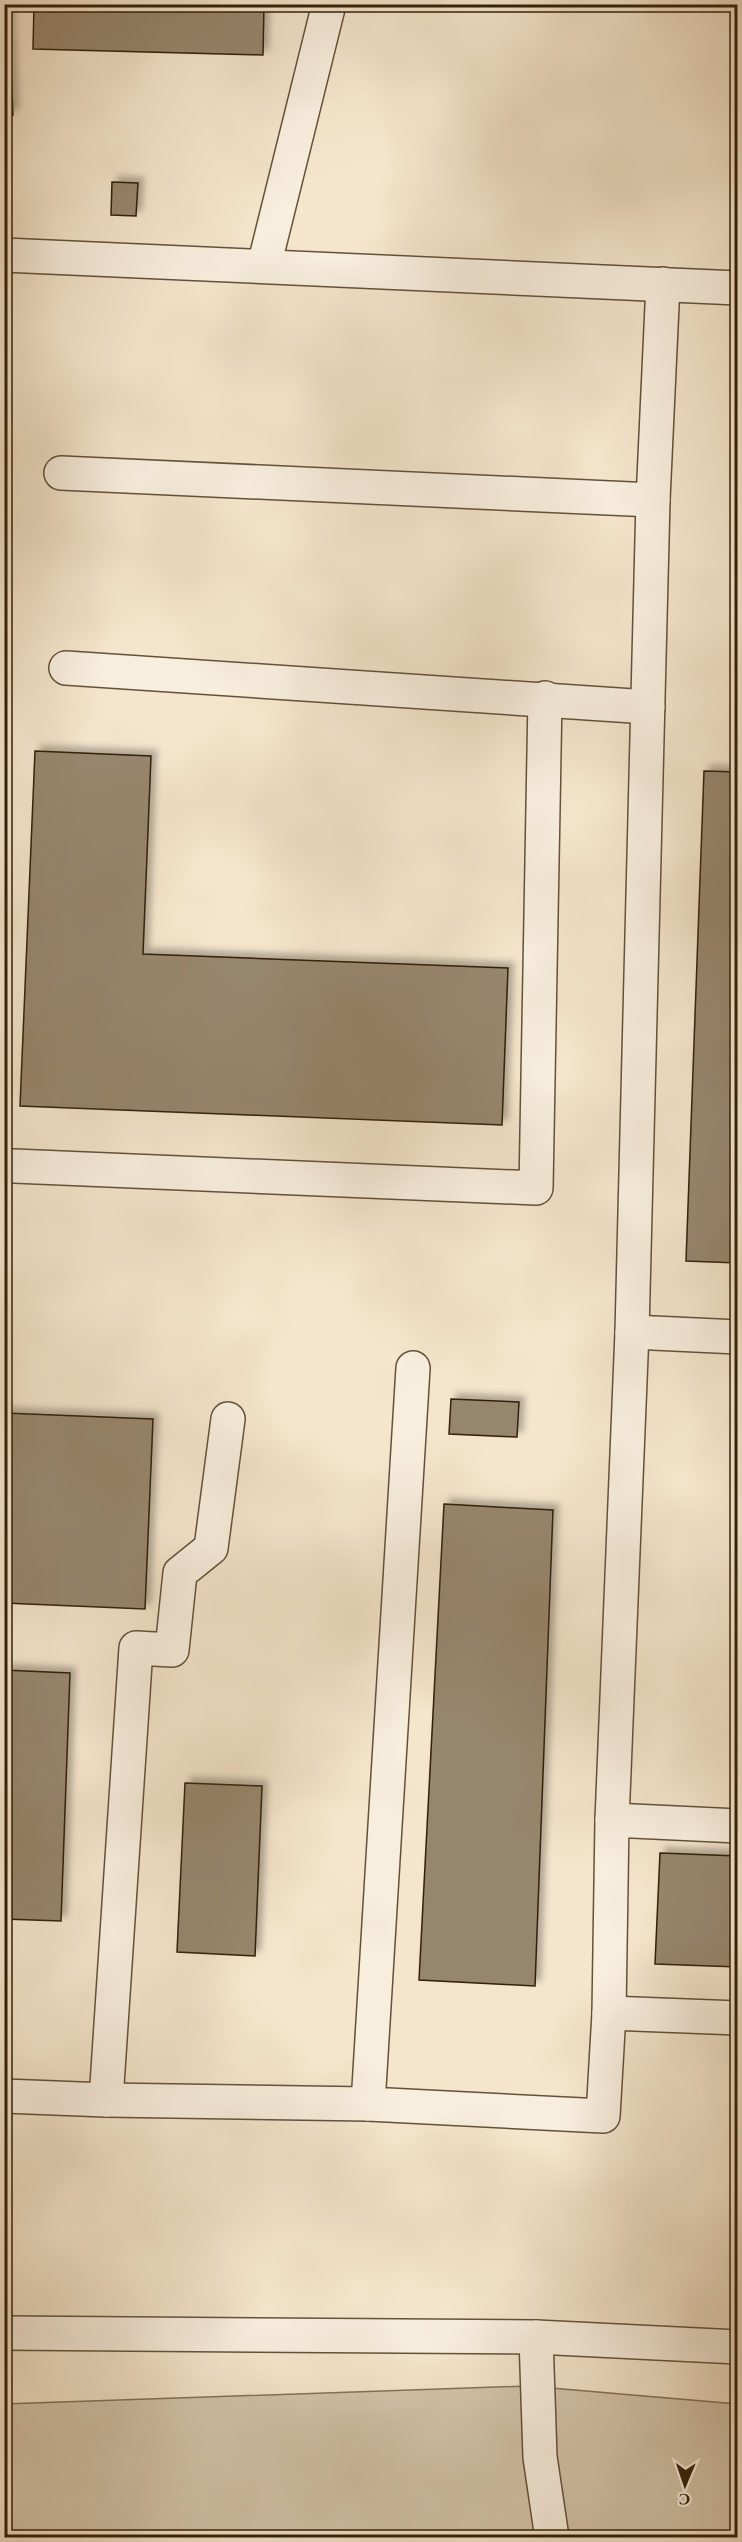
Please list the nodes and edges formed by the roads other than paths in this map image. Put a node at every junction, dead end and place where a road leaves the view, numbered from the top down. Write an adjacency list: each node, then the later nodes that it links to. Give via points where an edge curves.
1 (329, 4): 3 (street)
2 (4, 255): 3 (street)
3 (264, 266): 4 (street)
4 (663, 284): 5 (street); 7 (street)
5 (738, 288)
6 (61, 473): 7 (street)
7 (653, 500): 10 (street)
8 (66, 668): 9 (street)
9 (545, 698): 10 (street); 11 (street, via 536,1188)
10 (648, 707): 12 (street)
11 (14, 1166)
12 (632, 1332): 13 (street); 16 (street)
13 (738, 1337)
14 (413, 1368): 22 (street)
15 (228, 1419): 21 (street, via 211,1548 180,1573 172,1650 136,1648)
16 (612, 1820): 17 (street); 18 (street)
17 (738, 1826)
18 (609, 2013): 19 (street); 22 (street, via 603,2116)
19 (738, 2018)
20 (4, 2096): 21 (street)
21 (106, 2100): 22 (street)
22 (368, 2104)
23 (4, 2333): 24 (street)
24 (536, 2337): 25 (street); 26 (street, via 540,2457)
25 (738, 2347)
26 (552, 2538)

